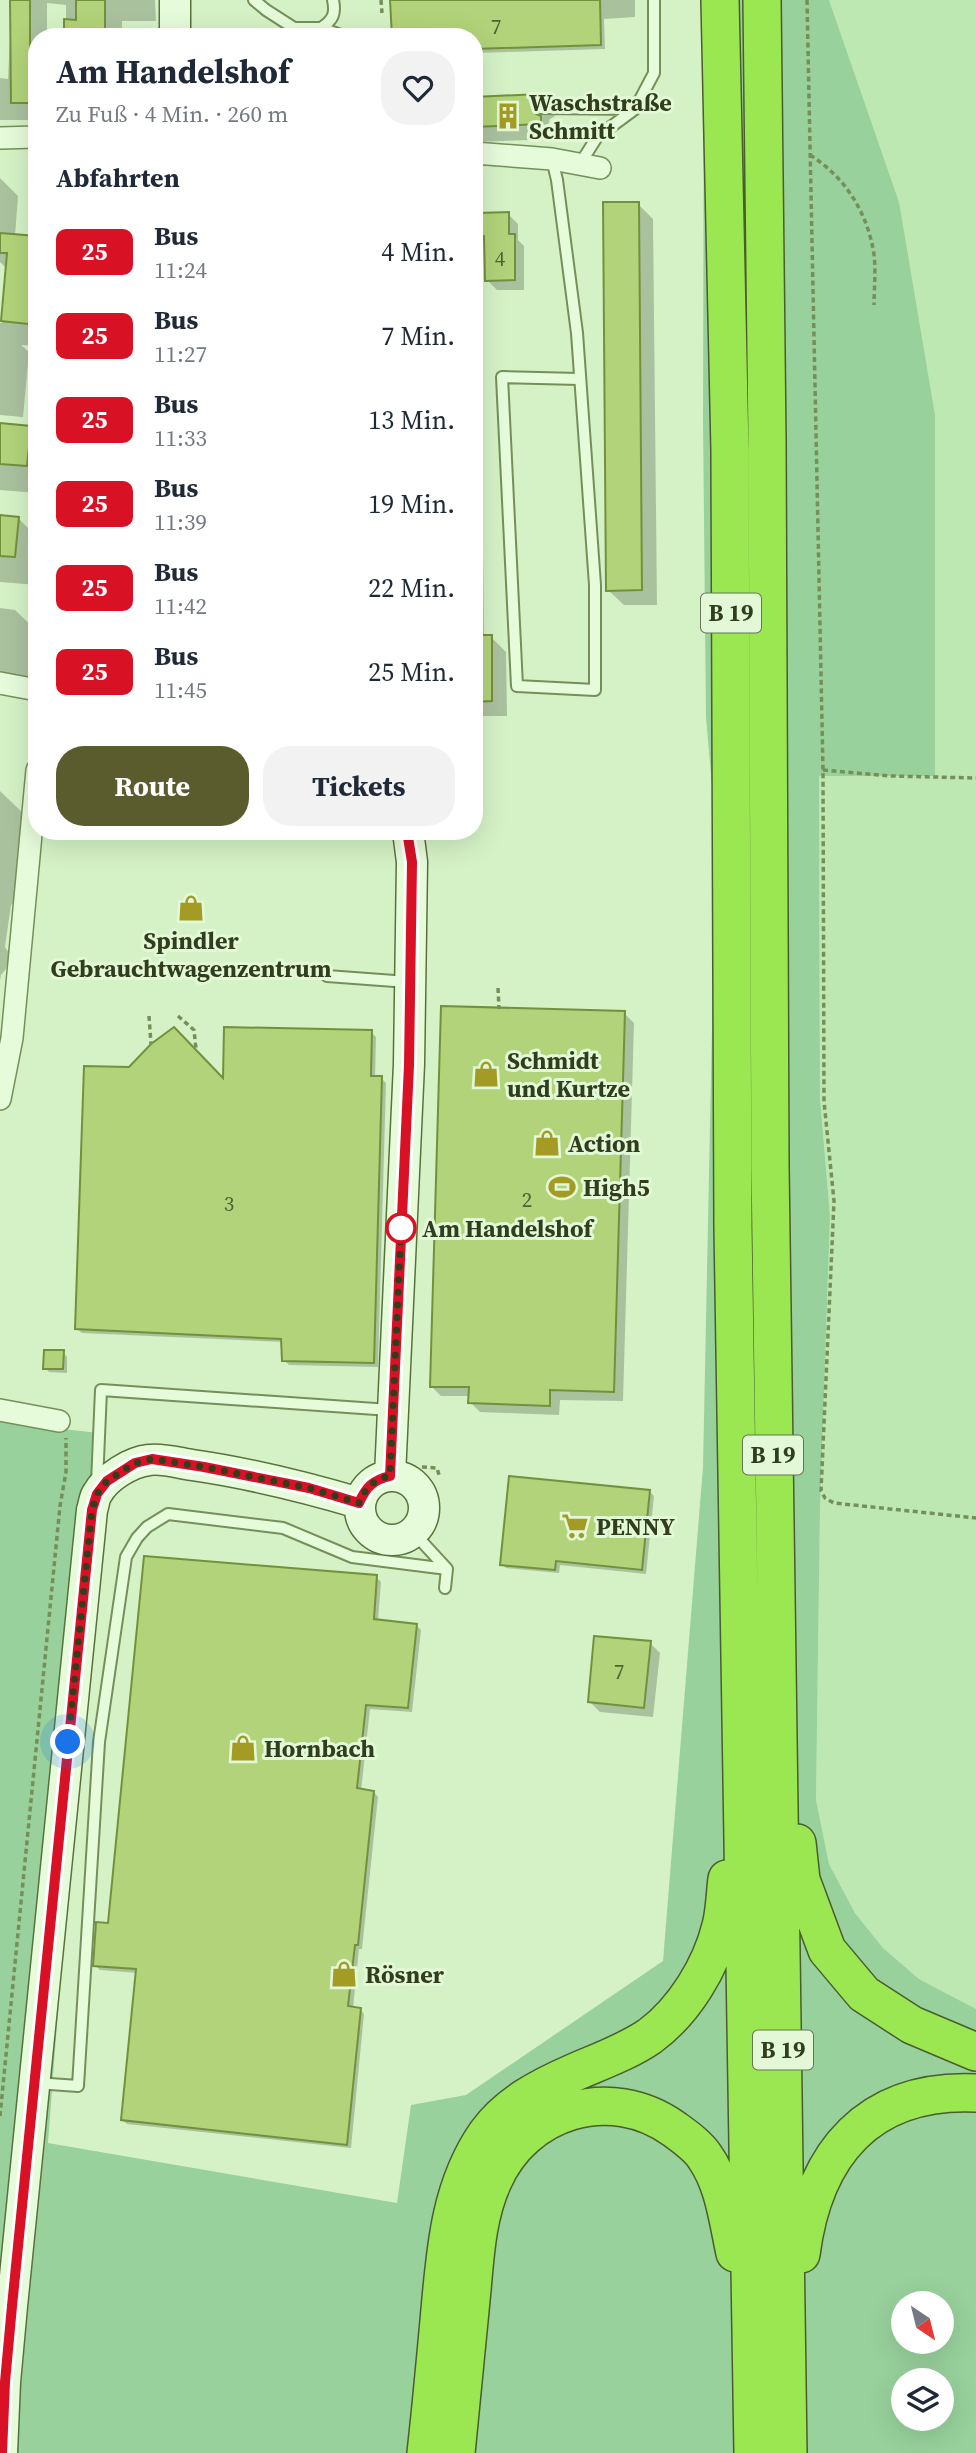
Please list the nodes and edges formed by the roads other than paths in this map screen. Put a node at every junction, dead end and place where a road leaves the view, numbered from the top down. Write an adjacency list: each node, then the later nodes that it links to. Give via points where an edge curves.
1 (175, 0): 7 (street)
2 (254, 0): 8 (lane, via 294,27)
3 (333, 0): 8 (lane, via 335,13)
4 (654, 0): 10 (lane, via 654,73)
5 (720, 0): 35 (highway, B 19, via 730,451 733,1213)
6 (762, 0): 34 (highway, B 19)
7 (175, 28)
8 (321, 28)
9 (541, 108): 10 (lane)
10 (635, 109): 15 (lane, via 597,137)
11 (28, 137): 12 (street)
12 (0, 138)
13 (483, 154): 14 (street)
14 (552, 159): 15 (street); 16 (lane)
15 (590, 166)
16 (579, 379): 16 (lane, via 595,584 595,690 517,685 502,377)
17 (0, 683): 18 (street)
18 (28, 689)
19 (30, 840): 23 (street, via 12,1038)
20 (409, 840): 22 (street)
21 (327, 976): 22 (lane)
22 (409, 982): 25 (street)
23 (0, 1099)
24 (0, 1410): 26 (street)
25 (393, 1410): 27 (street); 28 (lane, via 101,1390)
26 (59, 1421)
27 (390, 1476): 29 (street, via 365,1489); 30 (street, via 405,1479 418,1489 424,1503 422,1519)
28 (97, 1494): 29 (street, via 121,1471 152,1459 309,1488); 33 (street, via 92,1510)
29 (359, 1503): 30 (street, via 361,1519 370,1532 383,1539 399,1539)
30 (413, 1532): 31 (lane)
31 (447, 1569): 32 (lane); 33 (lane, via 352,1557 283,1528 168,1514 147,1527 126,1557)
32 (445, 1588)
33 (83, 1742): 37 (street); 37 (lane, via 78,2086)
34 (777, 1744): 36 (highway, via 797,1833 801,1880 827,1950 863,1994 912,2025); 40 (highway, B 19)
35 (744, 1796): 39 (highway, B 19); 42 (highway, via 721,1926 694,1989 650,2036 524,2097 488,2132 463,2175 444,2262)
36 (976, 2052)
37 (34, 2083): 41 (street)
38 (976, 2093): 40 (highway, via 948,2091 880,2112 839,2148 820,2180 805,2223)
39 (752, 2326): 43 (highway, via 722,2194 705,2157 665,2123 632,2108 599,2105 565,2111 536,2127 512,2150 493,2179 483,2206); 44 (highway, B 19)
40 (787, 2356): 45 (highway, B 19)
41 (2, 2453)
42 (426, 2453)
43 (456, 2453)
44 (753, 2453)
45 (788, 2453)

